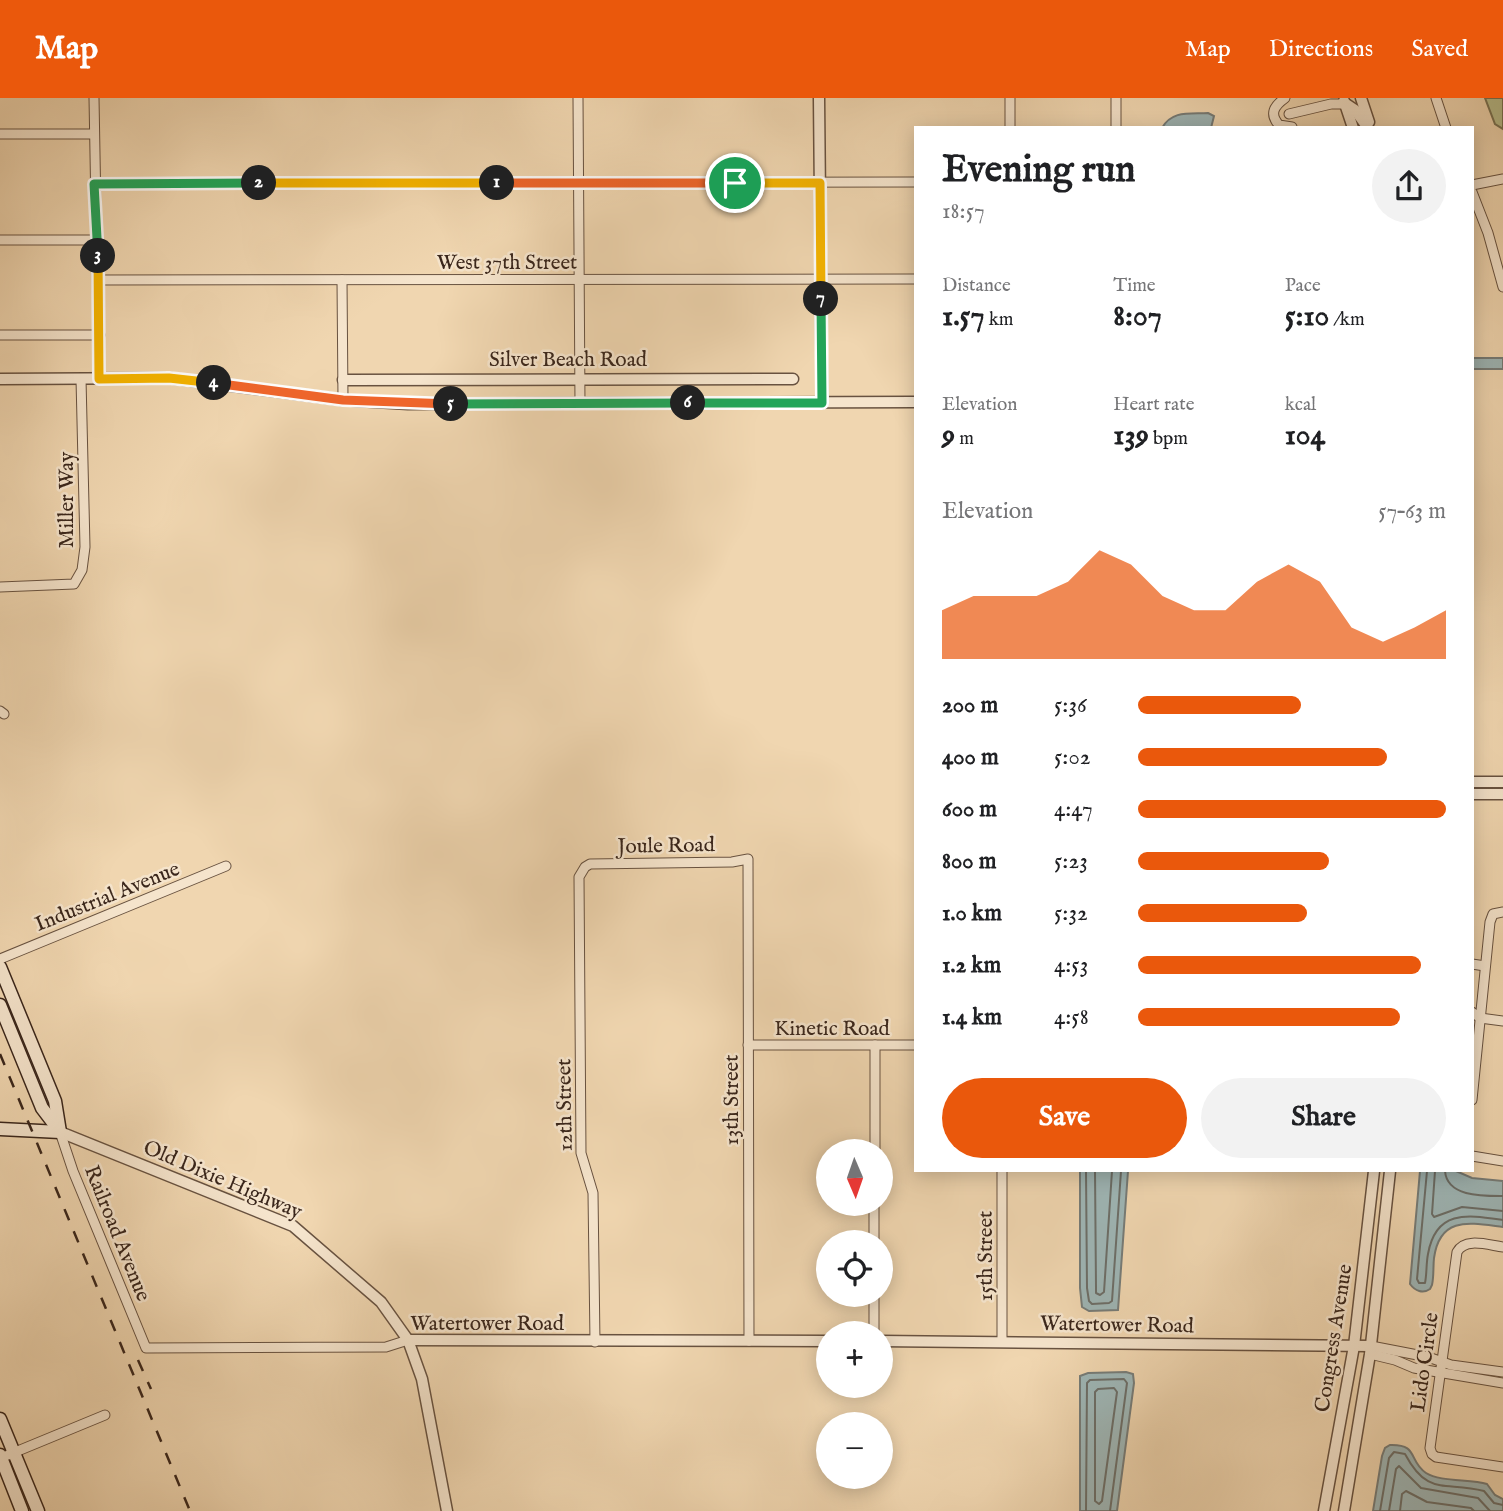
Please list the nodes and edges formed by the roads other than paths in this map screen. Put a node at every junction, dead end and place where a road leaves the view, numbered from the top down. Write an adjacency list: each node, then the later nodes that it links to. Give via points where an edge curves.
1 (94, 98): 20 (street)
2 (578, 98): 23 (street)
3 (819, 98): 24 (street)
4 (1010, 98): 11 (street)
5 (1116, 98): 12 (street)
6 (1285, 98): 10 (street); 13 (street, via 1273,112 1279,125)
7 (1361, 98): 17 (street)
8 (1436, 98): 18 (street)
9 (1345, 101): 10 (street); 15 (street); 16 (street)
10 (1289, 114): 14 (street)
11 (1010, 126)
12 (1116, 126)
13 (1286, 126)
14 (1292, 126)
15 (1352, 126)
16 (1367, 126)
17 (1368, 126)
18 (1445, 126)
19 (0, 134): 20 (street)
20 (94, 134): 25 (street)
21 (1503, 179): 26 (street)
22 (914, 182): 24 (street)
23 (579, 183): 24 (street); 25 (street); 34 (street)
24 (820, 183): 30 (street)
25 (94, 184): 29 (street)
26 (1474, 185)
27 (1474, 196): 35 (street)
28 (0, 240): 29 (street)
29 (97, 240): 32 (street)
30 (821, 279): 31 (street, West 37th Street); 34 (street, West 37th Street); 46 (street)
31 (914, 279)
32 (99, 280): 33 (street, West 37th Street); 37 (street)
33 (342, 280): 34 (street, West 37th Street); 43 (street)
34 (580, 280): 38 (street)
35 (1503, 286)
36 (0, 335): 37 (street)
37 (100, 335): 41 (street)
38 (581, 378): 42 (street, Silver Beach Road); 43 (street, Silver Beach Road); 47 (street)
39 (0, 379): 40 (street)
40 (81, 379): 41 (street); 48 (street, Miller Way, via 82,570 74,584)
41 (99, 379): 44 (street, via 169,378)
42 (793, 379)
43 (343, 380): 44 (street)
44 (343, 400): 47 (street)
45 (914, 402): 46 (street)
46 (822, 403): 47 (street)
47 (580, 404)
48 (0, 587)
49 (1474, 782): 50 (street)
50 (1503, 782)
51 (1474, 794): 52 (street)
52 (1503, 794)
53 (748, 859): 55 (street, Joule Road); 64 (street, 13th Street)
54 (226, 866): 57 (street, Industrial Avenue)
55 (585, 867): 80 (street, 12th Street, via 579,877 581,1153 593,1194)
56 (1499, 912): 59 (street, via 1490,922)
57 (0, 959)
58 (1474, 964): 59 (street)
59 (1486, 966): 62 (street)
60 (0, 967): 68 (main road, via 55,1101)
61 (0, 1005): 68 (main road, via 42,1108)
62 (1474, 1021): 63 (street)
63 (1503, 1021)
64 (748, 1045): 65 (street, Kinetic Road); 77 (street, 13th Street)
65 (875, 1045): 66 (street, Kinetic Road); 69 (street)
66 (914, 1045)
67 (0, 1129): 68 (main road)
68 (60, 1132): 76 (street, Old Dixie Highway, via 293,1226 381,1303); 83 (street, Railroad Avenue)
69 (874, 1139)
70 (1474, 1156): 71 (street)
71 (1503, 1161)
72 (1002, 1172): 79 (street, 15th Street)
73 (1374, 1172): 82 (street, Congress Avenue)
74 (1390, 1172): 84 (street, Congress Avenue)
75 (1503, 1247): 85 (street, Lido Circle, via 1467,1243 1458,1249)
76 (408, 1340): 80 (street, Watertower Road); 83 (street, Watertower Road, via 386,1347); 96 (street, Old Dixie Highway, via 422,1379)
77 (749, 1341): 78 (street, Watertower Road); 80 (street, Watertower Road)
78 (816, 1341)
79 (1002, 1341): 81 (street, Watertower Road); 82 (street, Watertower Road)
80 (595, 1342)
81 (893, 1342)
82 (1354, 1346): 84 (street); 97 (street, Congress Avenue)
83 (146, 1348)
84 (1371, 1350): 85 (street, via 1389,1348); 87 (street); 98 (street, Congress Avenue)
85 (1442, 1362): 86 (street); 87 (street, Lido Circle)
86 (1503, 1372)
87 (1440, 1373): 88 (street); 93 (street, Lido Circle, via 1432,1454)
88 (1503, 1383)
89 (105, 1415): 91 (street)
90 (0, 1419): 91 (main road)
91 (14, 1452): 92 (street); 95 (main road)
92 (0, 1457): 94 (main road)
93 (1503, 1467)
94 (22, 1511)
95 (38, 1511)
96 (447, 1511)
97 (1324, 1511)
98 (1344, 1511)

